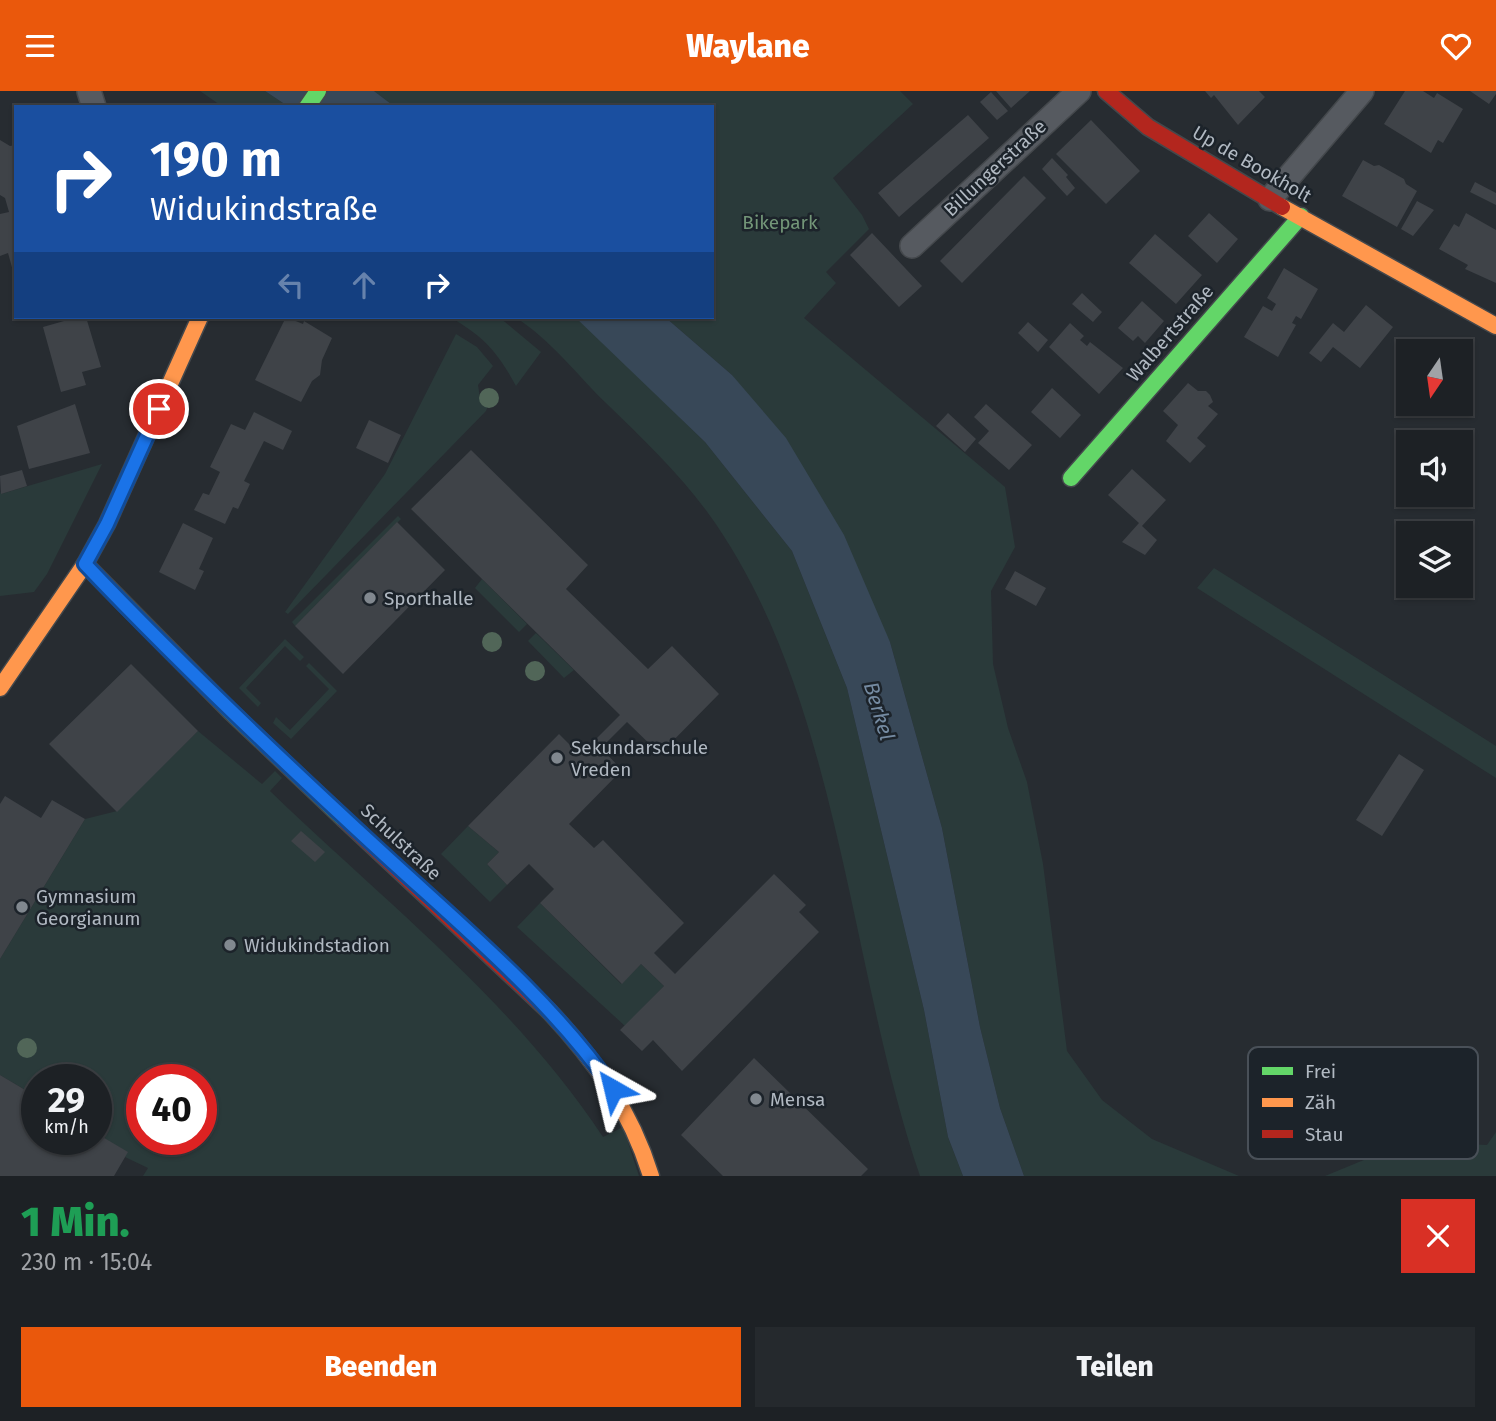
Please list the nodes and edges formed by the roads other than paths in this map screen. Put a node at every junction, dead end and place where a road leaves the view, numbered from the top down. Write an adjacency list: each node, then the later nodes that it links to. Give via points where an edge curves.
1 (1079, 91): 6 (street, Billungerstraße)
2 (1107, 91): 4 (street, Up de Bookholt, via 1148,127)
3 (1362, 91): 4 (street)
4 (1269, 199): 5 (street, Up de Bookholt)
5 (1301, 216): 8 (street, Up de Bookholt); 9 (street, Walbertstraße)
6 (912, 246)
7 (200, 319): 10 (street)
8 (1496, 326)
9 (1070, 478)
10 (85, 564): 11 (street); 12 (street, Schulstraße, via 279,758 556,1020 622,1103 639,1132)
11 (0, 688)
12 (651, 1176)

